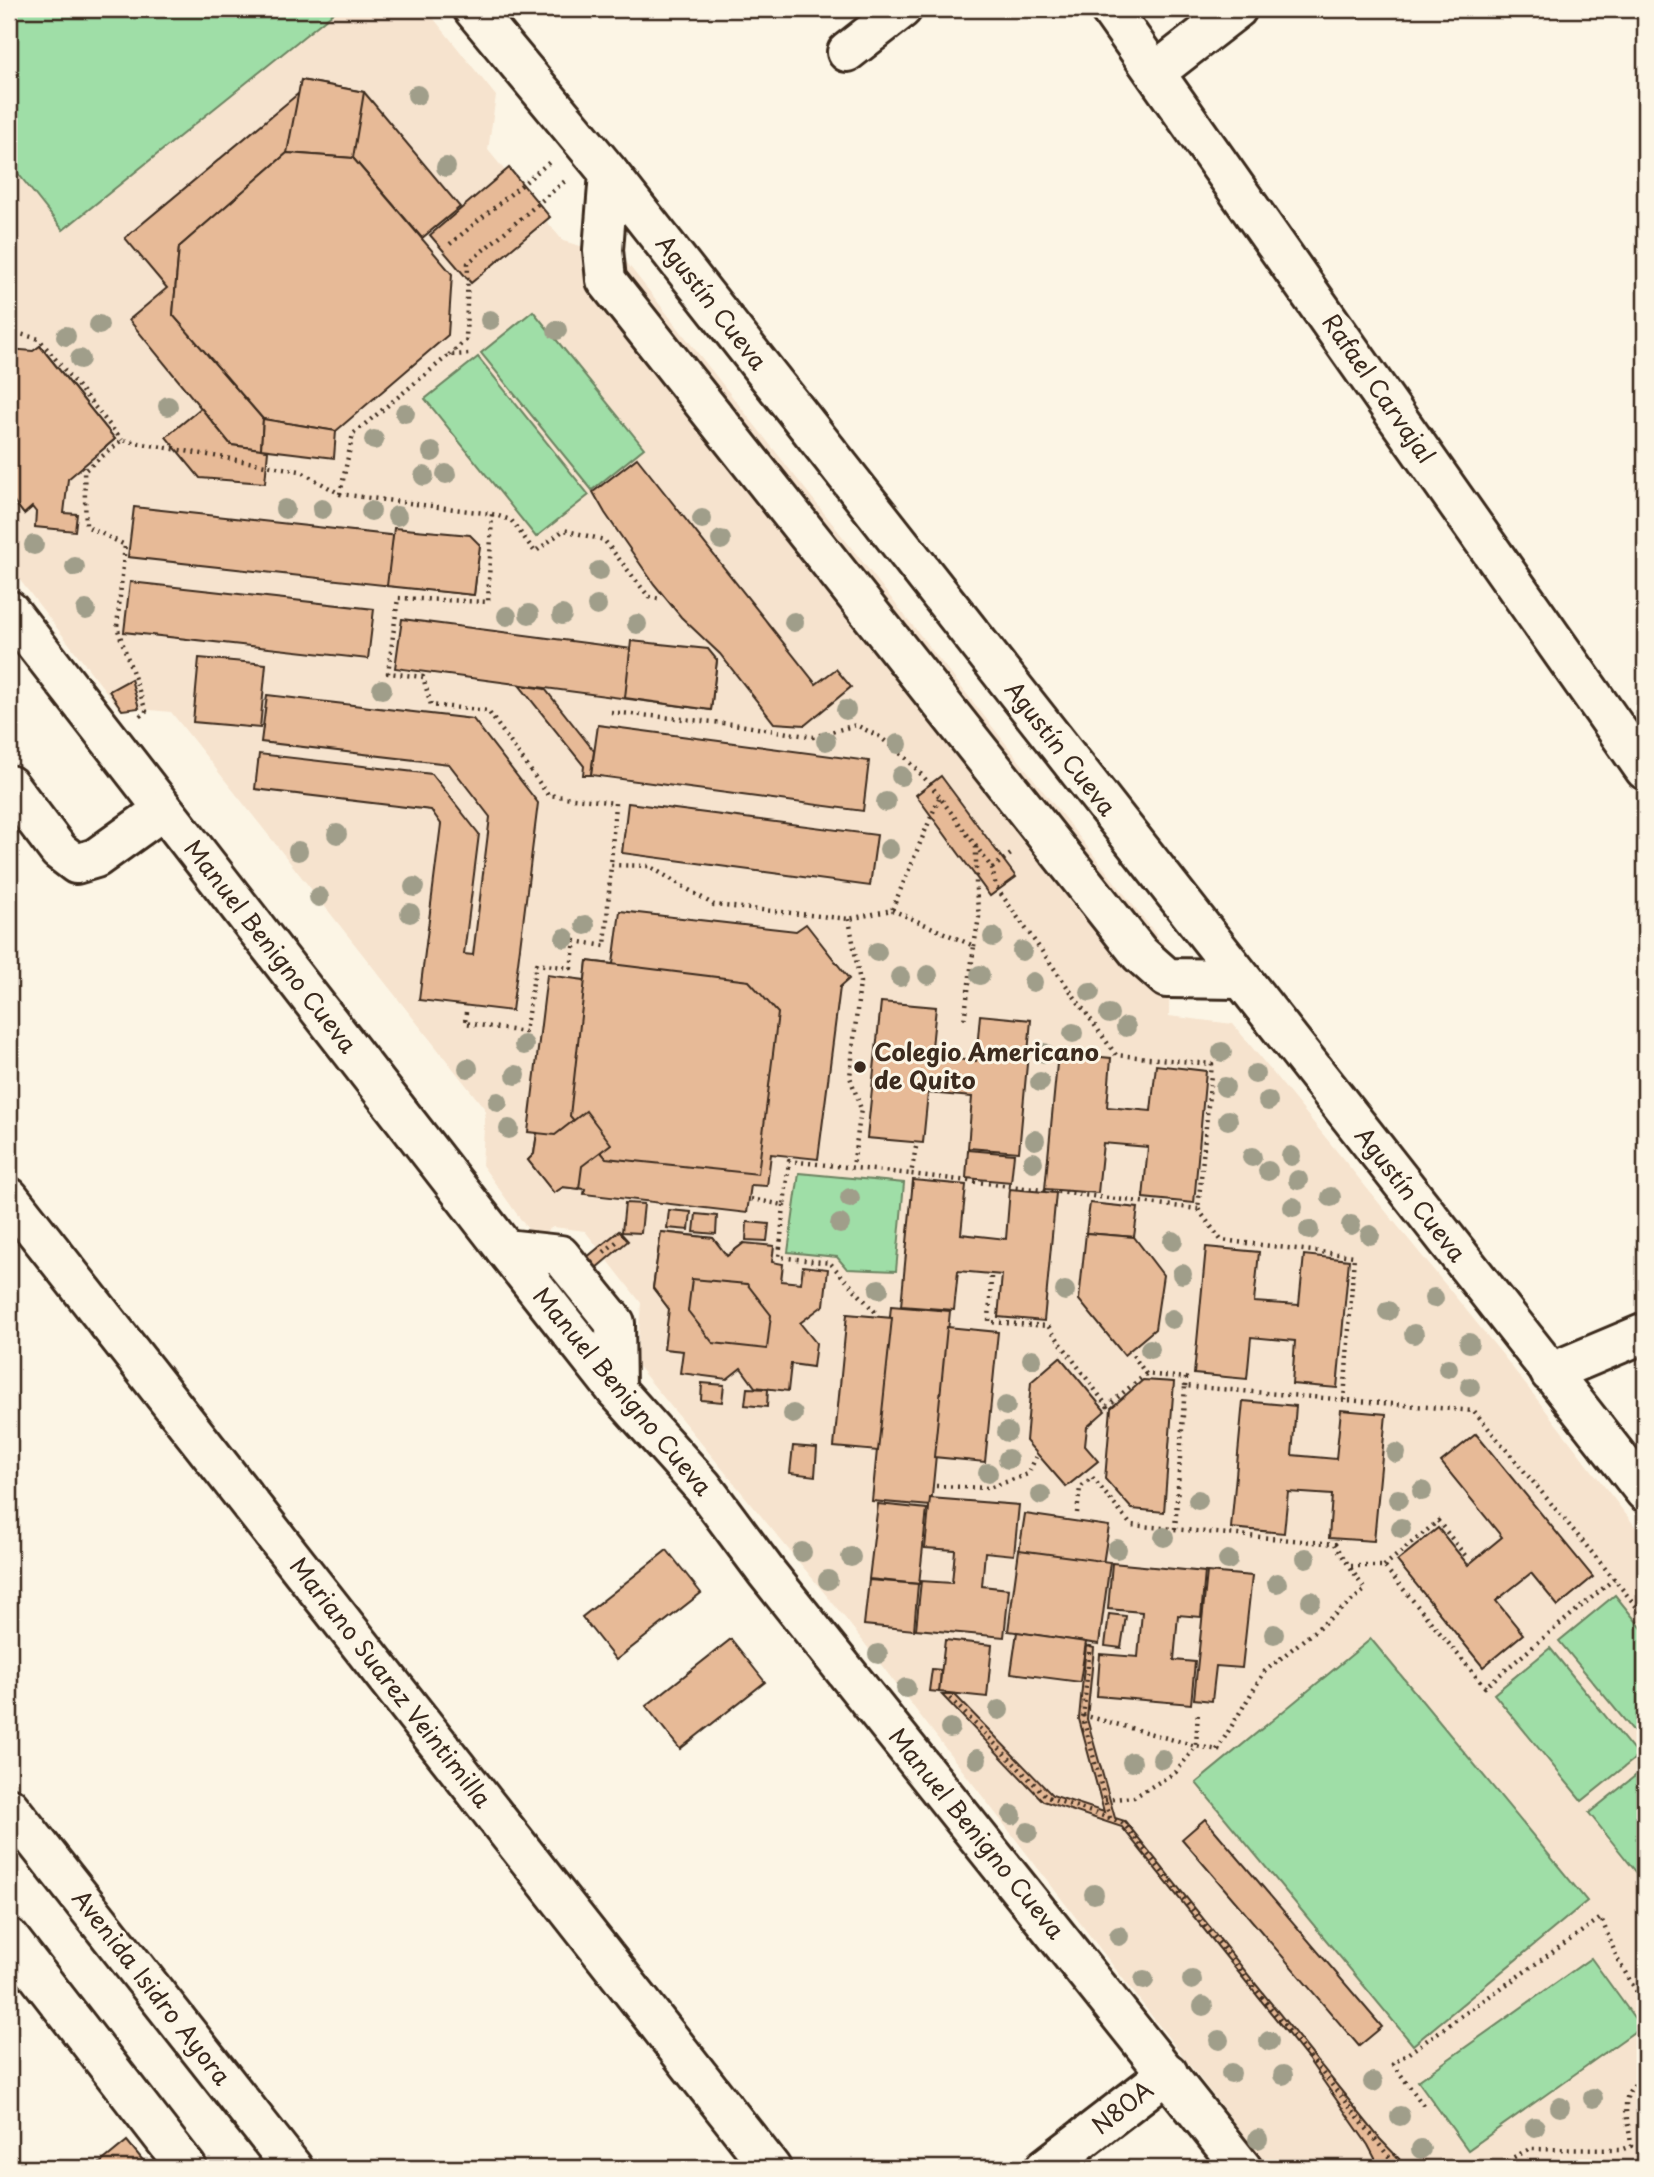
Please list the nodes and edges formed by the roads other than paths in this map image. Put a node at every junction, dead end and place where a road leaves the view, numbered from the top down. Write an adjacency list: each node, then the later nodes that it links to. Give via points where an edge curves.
1 (473, 9): 7 (street, Agustín Cueva)
2 (902, 9): 5 (street)
3 (1111, 9): 6 (street, Rafael Carvajal)
4 (1237, 9): 6 (street)
5 (847, 52)
6 (1156, 72): 9 (street, Rafael Carvajal)
7 (595, 156): 12 (street, Agustín Cueva); 12 (street, via 606,280 614,291 1140,954 1167,978)
8 (9, 610): 11 (street, Manuel Benigno Cueva)
9 (1645, 770)
10 (9, 785): 11 (street, via 59,851 76,864 96,858)
11 (163, 810): 19 (street, Manuel Benigno Cueva, via 616,1390 703,1487)
12 (1240, 979): 15 (street, Agustín Cueva)
13 (9, 1197): 22 (street, Mariano Suarez Veintimilla)
14 (1645, 1333): 15 (street)
15 (1550, 1373): 16 (street, Agustín Cueva)
16 (1645, 1492)
17 (9, 1807): 21 (street, Avenida Isidro Ayora)
18 (9, 1938): 20 (street)
19 (1168, 2073): 23 (street, N80A); 24 (street, Manuel Benigno Cueva)
20 (187, 2168)
21 (291, 2168)
22 (771, 2168)
23 (1045, 2168)
24 (1242, 2168)

